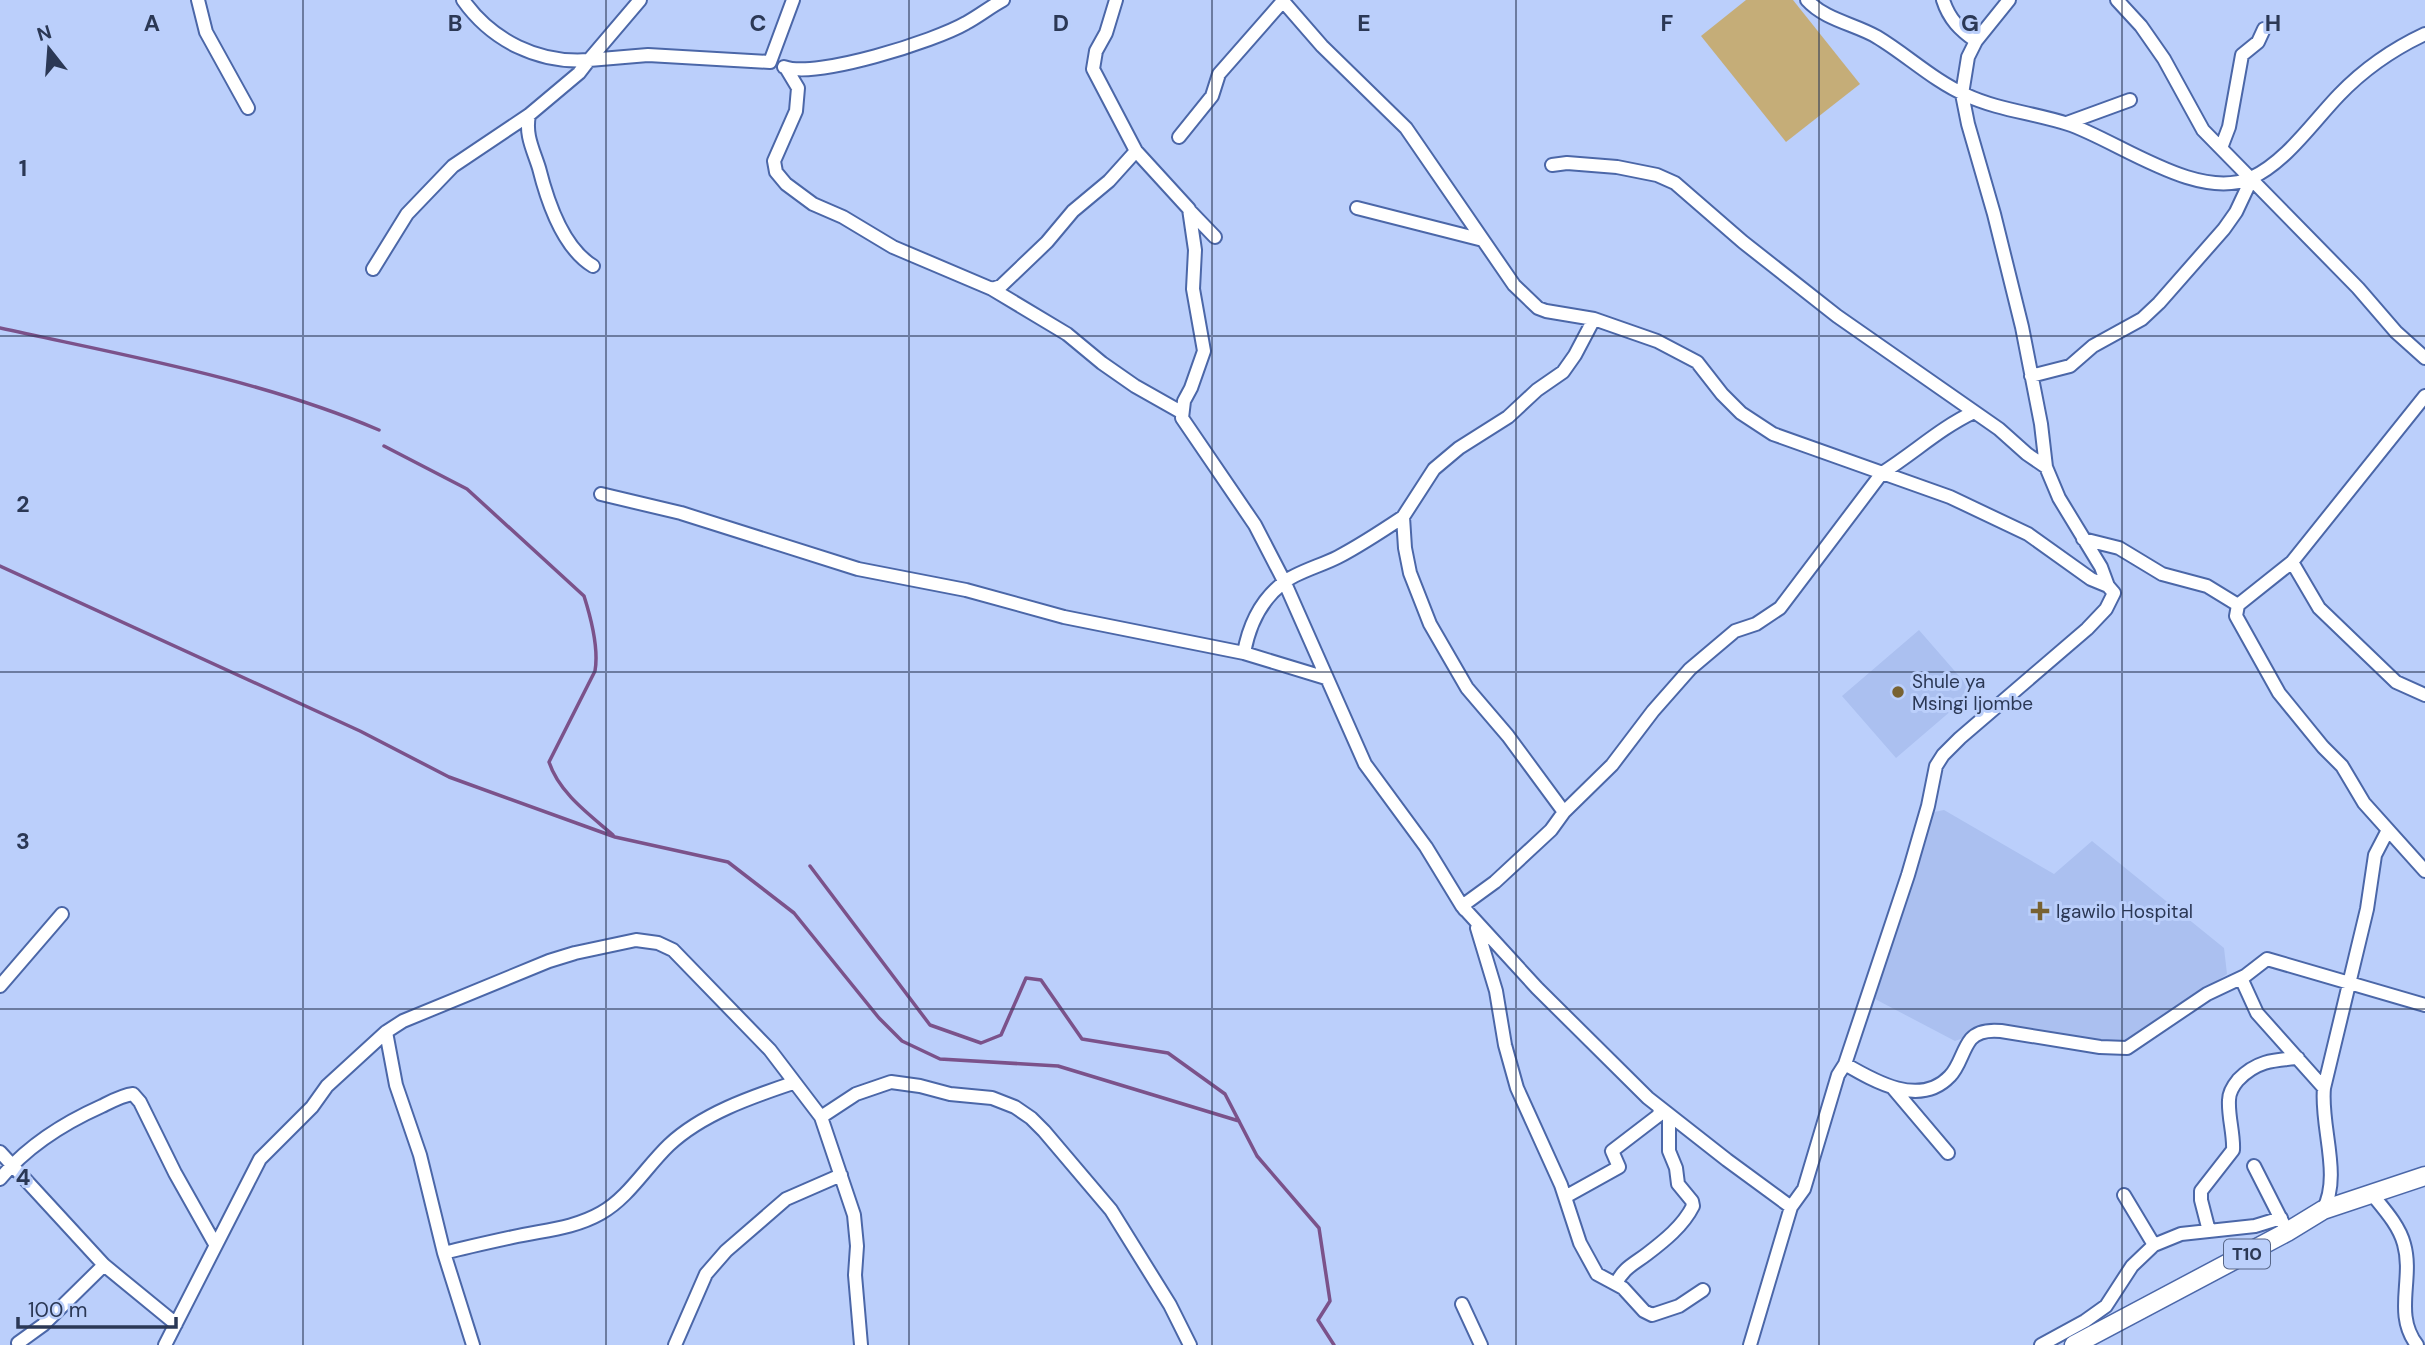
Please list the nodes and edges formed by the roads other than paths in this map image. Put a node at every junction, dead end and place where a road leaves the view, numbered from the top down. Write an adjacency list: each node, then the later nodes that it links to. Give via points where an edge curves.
1 (198, 0): 20 (street, via 206,32)
2 (463, 0): 15 (street, via 481,23 530,53 565,61)
3 (640, 0): 15 (street)
4 (793, 0): 16 (street)
5 (1003, 0): 17 (street, via 965,24 911,45 818,69)
6 (1116, 0): 25 (street, via 1093,69)
7 (1807, 0): 18 (street, via 1880,39)
8 (1944, 0): 14 (street, via 1958,29)
9 (2009, 0): 14 (street)
10 (2117, 0): 24 (street, via 2141,26 2203,130)
11 (1283, 1): 23 (street, via 1219,74 1212,96); 31 (street, via 1406,128)
12 (2264, 29): 24 (street, via 2258,42 2242,55)
13 (2425, 34): 27 (street, via 2397,47 2354,81 2280,159)
14 (1976, 41): 18 (street, via 1968,57)
15 (589, 60): 16 (street, via 648,55); 21 (street)
16 (770, 62): 17 (street)
17 (786, 68): 34 (street, via 798,88 796,111 775,161 776,172 786,184 813,204 893,247)
18 (1962, 94): 22 (street, via 1992,106); 37 (street)
19 (2130, 100): 22 (street)
20 (248, 108)
21 (529, 115): 32 (street, via 529,142 559,227); 33 (street, via 453,166 407,214)
22 (2067, 123): 27 (street, via 2198,180 2235,183)
23 (1179, 137)
24 (2221, 148): 27 (street)
25 (1136, 151): 29 (street); 34 (street, via 1001,286)
26 (1552, 165): 40 (street, via 1617,167 1665,177 1837,316)
27 (2252, 178): 36 (street); 37 (street, via 2224,229 2142,319 2092,346 2070,366)
28 (1357, 208): 31 (street)
29 (1189, 209): 30 (street); 39 (street, via 1195,250 1193,289 1204,351)
30 (1215, 237)
31 (1483, 240): 35 (street, via 1514,285 1538,308)
32 (593, 266)
33 (373, 269)
34 (992, 289): 39 (street)
35 (1594, 319): 42 (street, via 1657,341 1696,362 1741,413 1773,435); 44 (street, via 1563,372 1440,464)
36 (2425, 358)
37 (2032, 376): 41 (street)
38 (2425, 396): 46 (street)
39 (1181, 412): 47 (street, via 1186,427 1255,525)
40 (1973, 412): 41 (street); 42 (street)
41 (2046, 467): 45 (street)
42 (1882, 473): 48 (street, via 1938,492 2028,534); 53 (street, via 1780,608 1735,631 1690,669 1612,765)
43 (601, 495): 50 (street, via 681,513 858,569)
44 (1403, 517): 47 (street, via 1363,544); 53 (street, via 1410,573 1434,632 1466,688)
45 (2083, 539): 48 (street); 49 (street, via 2119,548 2162,574 2207,586)
46 (2292, 562): 49 (street); 52 (street, via 2319,608 2396,682)
47 (1284, 581): 50 (street, via 1248,628); 51 (street)
48 (2108, 586): 64 (street, via 2114,593 2087,629 1960,738 1936,766 1908,874)
49 (2238, 605): 54 (street, via 2239,625 2279,693 2342,766 2364,803)
50 (1244, 653): 51 (street)
51 (1326, 678): 56 (street, via 1364,764 1426,847)
52 (2425, 695)
53 (1564, 813): 56 (street, via 1495,882)
54 (2388, 830): 55 (street); 59 (street, via 2375,855)
55 (2425, 871)
56 (1462, 906): 68 (street, via 1536,988); 79 (street, via 1485,951 1520,1099)
57 (62, 914): 60 (street)
58 (2241, 978): 59 (street, via 2267,959); 63 (street, via 2257,1013); 66 (street, via 2207,994 2127,1048 1986,1031 1972,1038 1945,1080 1916,1091)
59 (2348, 981): 61 (street); 67 (street)
60 (0, 986)
61 (2425, 1005)
62 (386, 1032): 65 (street, via 549,961 611,944 647,941 673,950 770,1050); 84 (street, via 327,1086 260,1159); 86 (street, via 396,1085 420,1155)
63 (2298, 1058): 67 (street); 83 (street, via 2258,1064 2232,1088 2233,1150 2201,1196)
64 (1845, 1064): 66 (street); 80 (street, via 1804,1189)
65 (793, 1083): 69 (street); 86 (street, via 697,1124 594,1217)
66 (1893, 1087): 71 (street)
67 (2324, 1088): 81 (street, via 2331,1174)
68 (1665, 1112): 79 (street, via 1612,1152 1618,1167); 80 (street); 88 (street, via 1678,1184 1693,1206 1662,1242 1622,1271)
69 (821, 1116): 75 (street); 97 (street, via 856,1094 891,1082 992,1098 1015,1107 1044,1131 1111,1210)
70 (0, 1152): 72 (street)
71 (1948, 1153)
72 (11, 1166): 76 (street); 84 (street, via 55,1131 134,1094); 87 (street)
73 (2254, 1166): 82 (street)
74 (2424, 1172): 77 (highway, T10)
75 (841, 1175): 93 (street, via 857,1247); 96 (street, via 786,1199 726,1251 706,1274)
76 (0, 1179)
77 (2371, 1193): 81 (highway, T10); 102 (street, via 2403,1240 2407,1260 2405,1321)
78 (2124, 1195): 85 (street)
79 (1565, 1197): 88 (street, via 1588,1261 1600,1277)
80 (1791, 1207): 99 (street)
81 (2323, 1210): 82 (highway, T10)
82 (2284, 1225): 83 (street); 101 (highway, T10)
83 (2209, 1231): 85 (street, via 2180,1234)
84 (215, 1244): 91 (street)
85 (2154, 1245): 100 (street, via 2132,1266 2106,1306)
86 (444, 1253): 95 (street)
87 (103, 1265): 91 (street); 92 (street, via 43,1325)
88 (1616, 1284): 89 (street, via 1652,1315 1679,1306)
89 (1703, 1290)
90 (1462, 1304): 98 (street)
91 (176, 1324): 94 (street)
92 (18, 1343)
93 (858, 1344)
94 (165, 1345)
95 (473, 1345)
96 (675, 1345)
97 (1190, 1345)
98 (1481, 1345)
99 (1750, 1345)
100 (2041, 1345)
101 (2074, 1345)
102 (2417, 1345)

